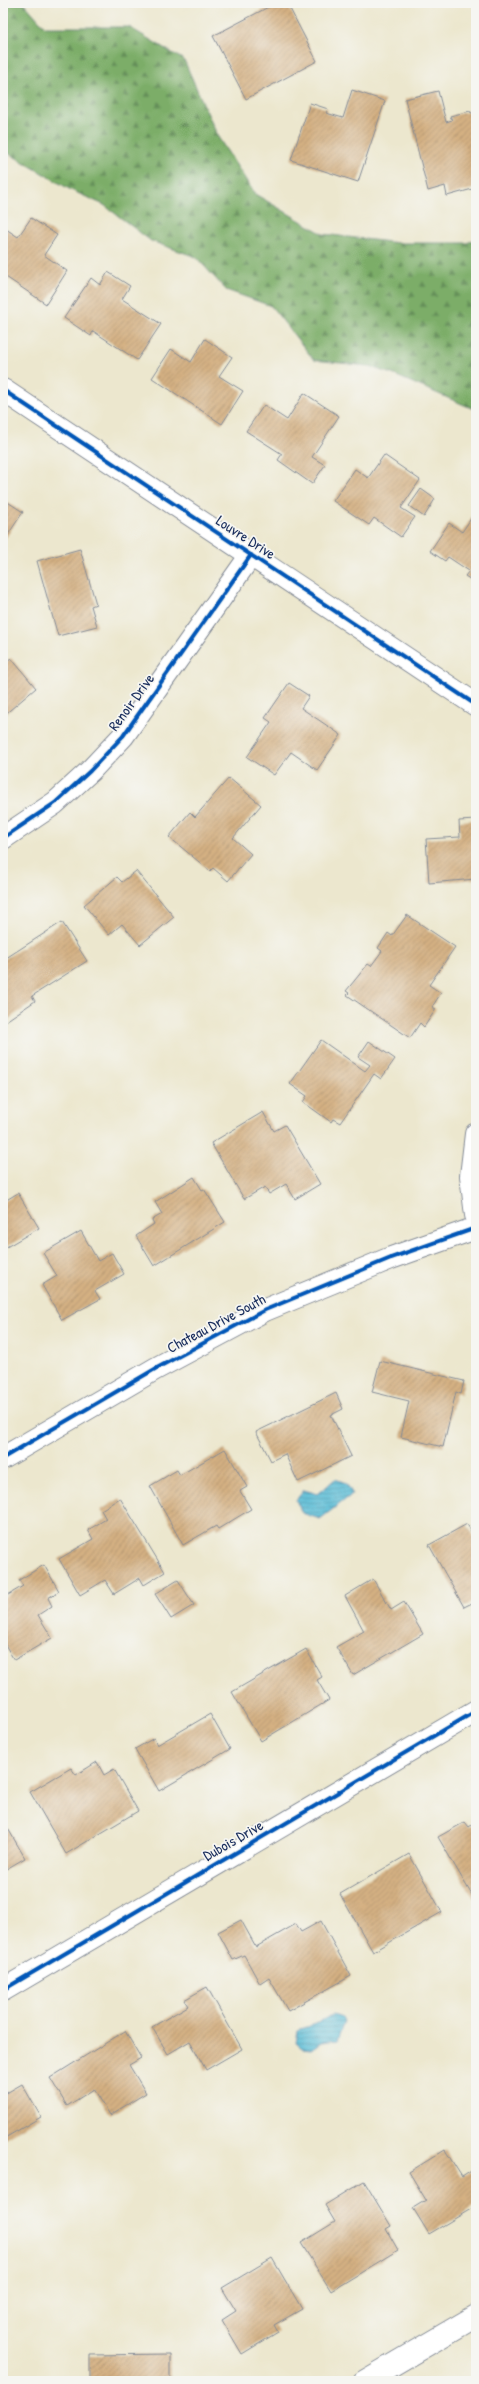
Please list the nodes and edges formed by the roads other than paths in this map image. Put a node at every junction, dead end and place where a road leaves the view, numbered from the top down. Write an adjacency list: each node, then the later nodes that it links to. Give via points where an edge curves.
1 (3, 390): 2 (street, Louvre Drive)
2 (251, 555): 3 (street, Louvre Drive); 4 (street, Renoir Drive, via 123,736 90,772 55,803)
3 (476, 706)
4 (3, 838)
5 (476, 1134): 6 (street, via 471,1176)
6 (476, 1215)
7 (476, 1228): 8 (street, Chateau Drive South, via 390,1258 265,1310 155,1369)
8 (3, 1458)
9 (476, 1711): 10 (street, Dubois Drive)
10 (3, 1990)
11 (476, 2316): 12 (street)
12 (365, 2381)

